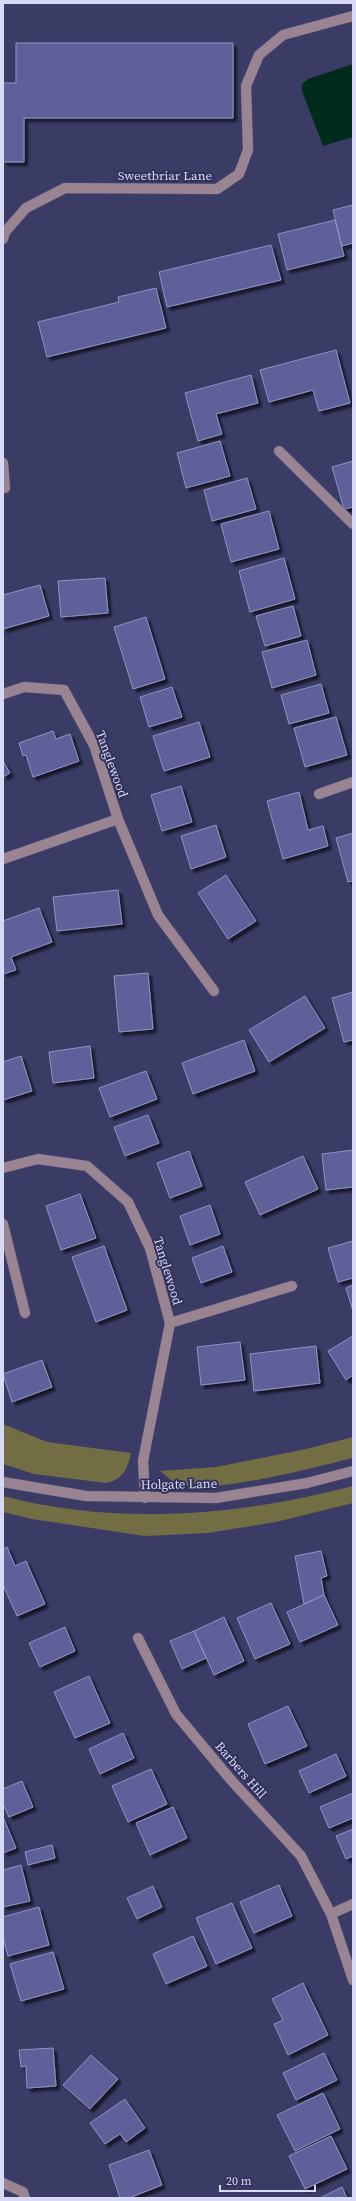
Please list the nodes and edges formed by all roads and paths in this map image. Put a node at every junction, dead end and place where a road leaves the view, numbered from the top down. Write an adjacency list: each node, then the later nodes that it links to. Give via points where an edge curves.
1 (353, 16): 2 (street, Sweetbriar Lane, via 283,35 260,56 246,86 248,150 238,174 217,189 65,188 26,208 5,232)
2 (3, 239)
3 (279, 451): 6 (street)
4 (3, 463): 5 (street)
5 (3, 488)
6 (353, 524)
7 (3, 694): 10 (street, Tanglewood, via 24,687 64,690 94,745)
8 (353, 782): 9 (street)
9 (319, 794)
10 (118, 819): 11 (street, Tanglewood); 12 (street, Tanglewood, via 158,915)
11 (3, 859)
12 (214, 991)
13 (3, 1168): 17 (street, Tanglewood, via 38,1159 87,1166 128,1202 150,1248)
14 (3, 1224): 16 (street)
15 (292, 1286): 17 (street, Tanglewood)
16 (25, 1313)
17 (170, 1323): 20 (street, Tanglewood, via 143,1461)
18 (353, 1471): 20 (street, Holgate Lane, via 307,1483 216,1498)
19 (3, 1482): 20 (street, Holgate Lane, via 86,1496)
20 (145, 1498)
21 (138, 1638): 23 (street, Barbers Hill, via 176,1714 231,1780 301,1856)
22 (353, 1904): 23 (street)
23 (331, 1914): 24 (street, Barbers Hill)
24 (353, 1980)
25 (3, 2183): 26 (street)
26 (24, 2195)

